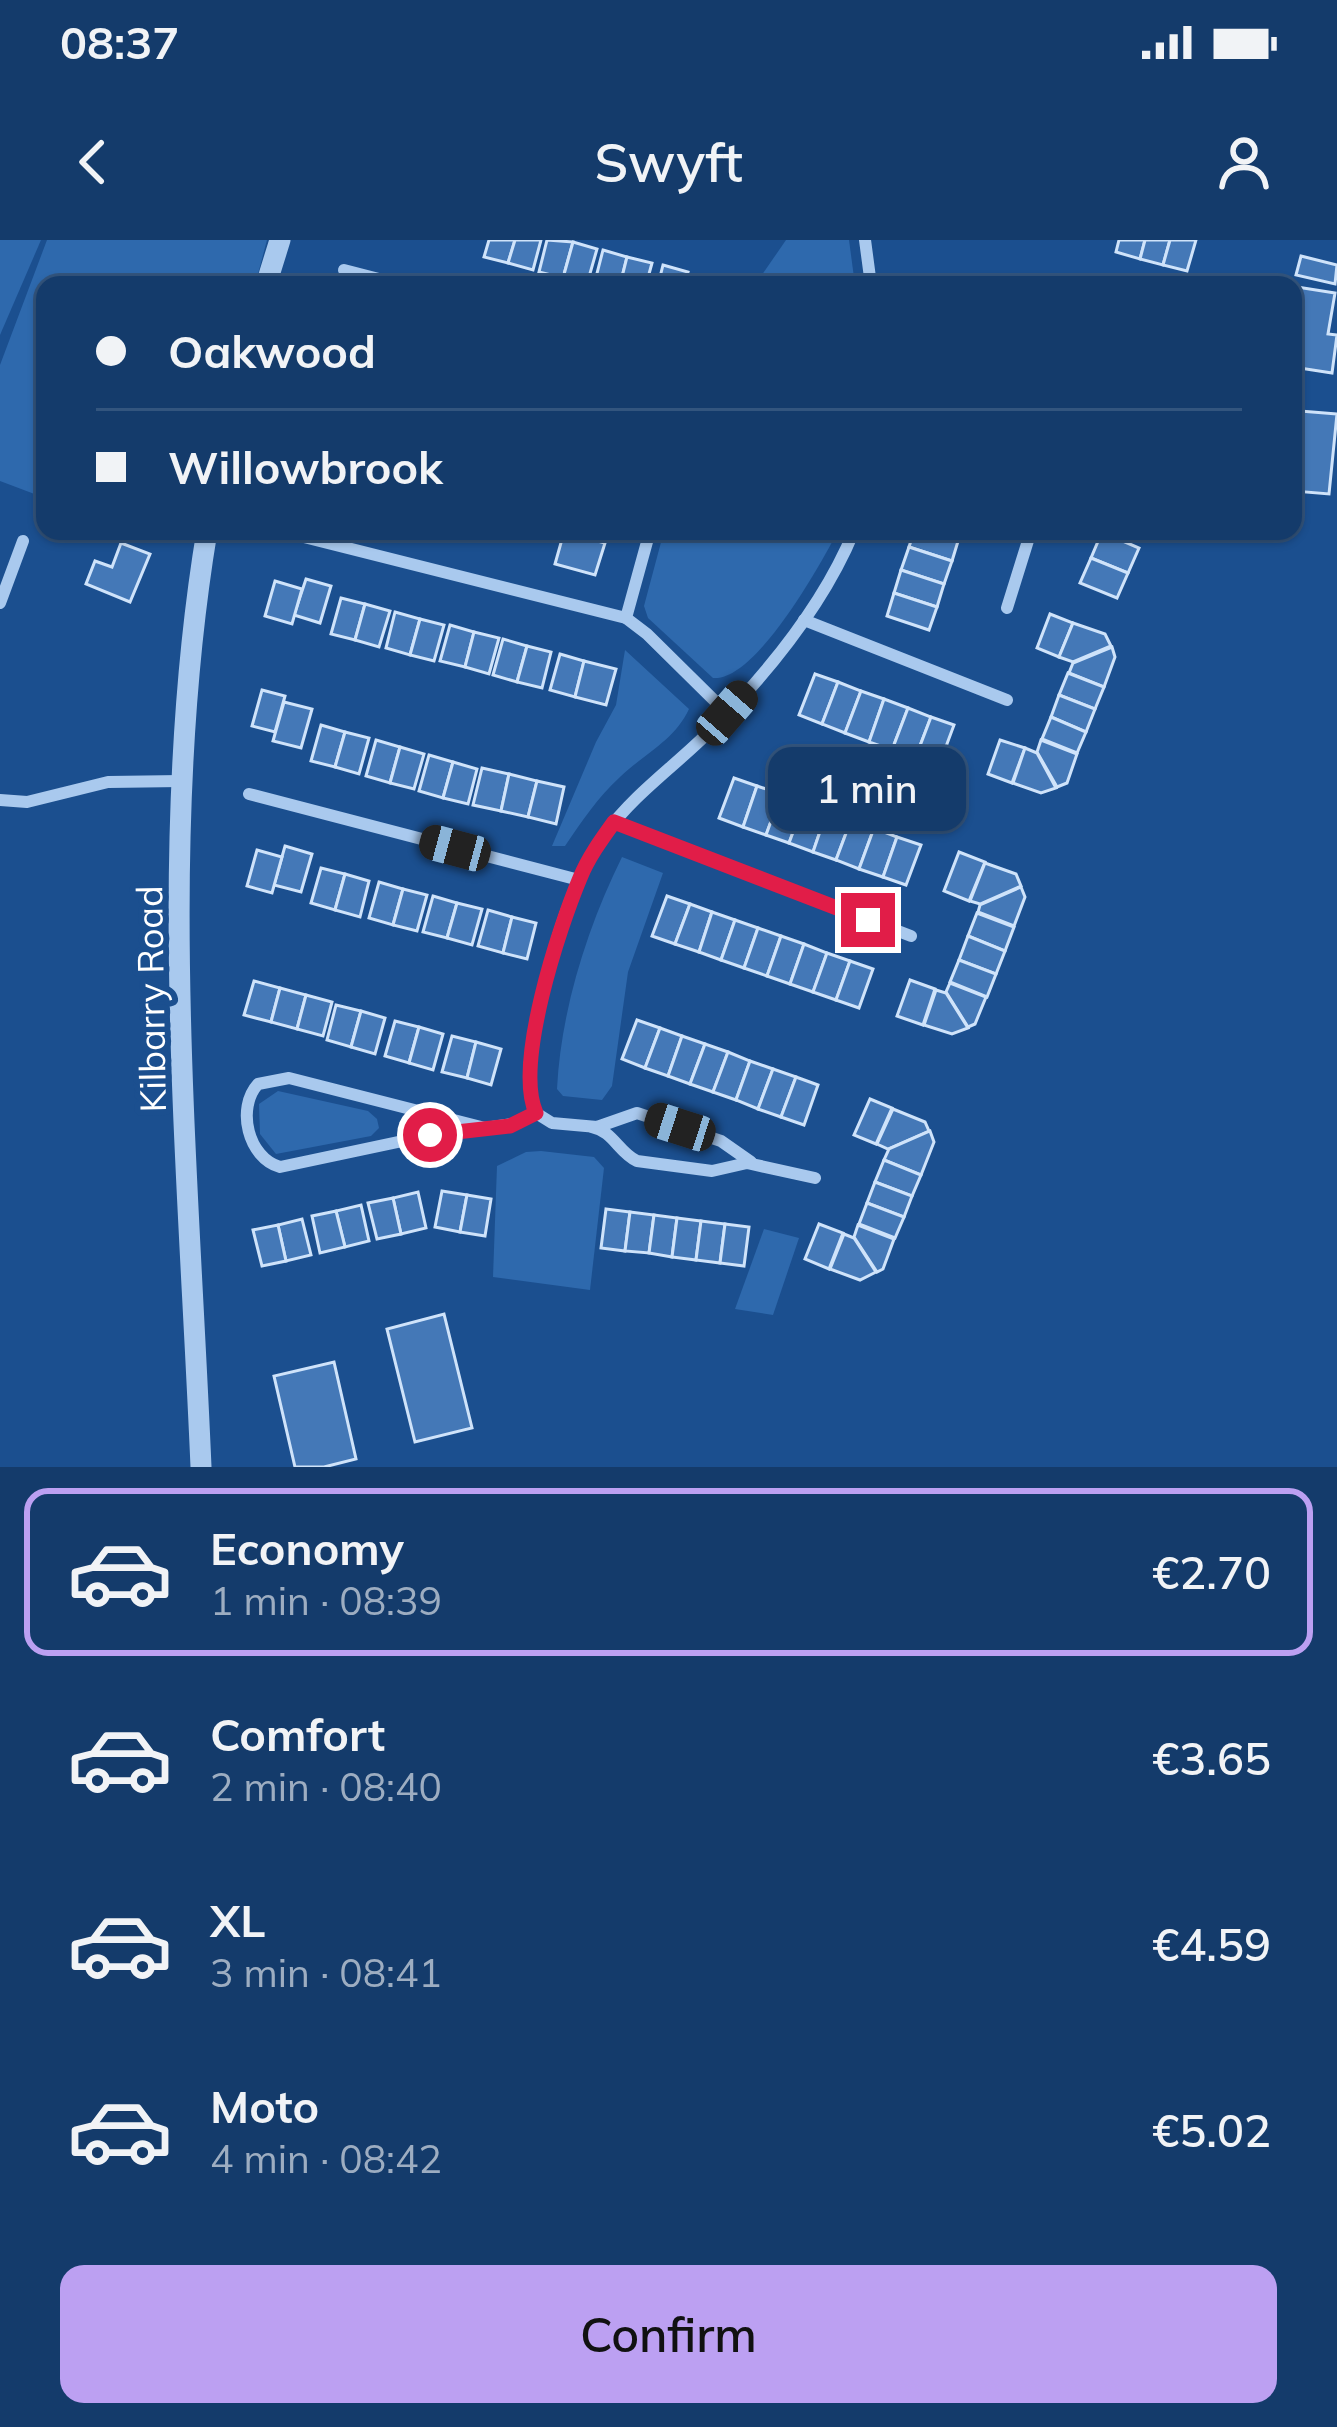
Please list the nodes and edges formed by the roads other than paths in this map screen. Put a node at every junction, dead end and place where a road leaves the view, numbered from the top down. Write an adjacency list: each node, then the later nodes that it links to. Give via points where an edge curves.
1 (280, 240): 4 (street)
2 (865, 240): 6 (street)
3 (344, 270): 5 (street)
4 (269, 276)
5 (367, 276)
6 (871, 276)
7 (206, 540): 19 (street, Kilbarry Road)
8 (316, 540): 15 (street)
9 (648, 540): 15 (street)
10 (850, 540): 16 (street)
11 (1028, 540): 14 (street)
12 (23, 542): 13 (street)
13 (0, 603)
14 (1007, 608)
15 (626, 619): 18 (street)
16 (804, 620): 17 (street); 18 (street)
17 (1007, 700)
18 (727, 713): 22 (street)
19 (181, 781): 21 (street, via 108,782 27,802); 30 (street, Kilbarry Road)
20 (249, 794): 23 (street)
21 (0, 800)
22 (614, 822): 23 (street); 24 (street)
23 (579, 880): 25 (street, via 537,1021 530,1076)
24 (911, 936)
25 (536, 1113): 26 (street, via 552,1123); 27 (street)
26 (592, 1126): 28 (street, via 637,1113 722,1141); 28 (street, via 637,1162 712,1171)
27 (496, 1128): 27 (street, via 289,1078 257,1084 248,1101 254,1148 280,1167)
28 (756, 1164): 29 (street)
29 (815, 1178)
30 (201, 1467)

